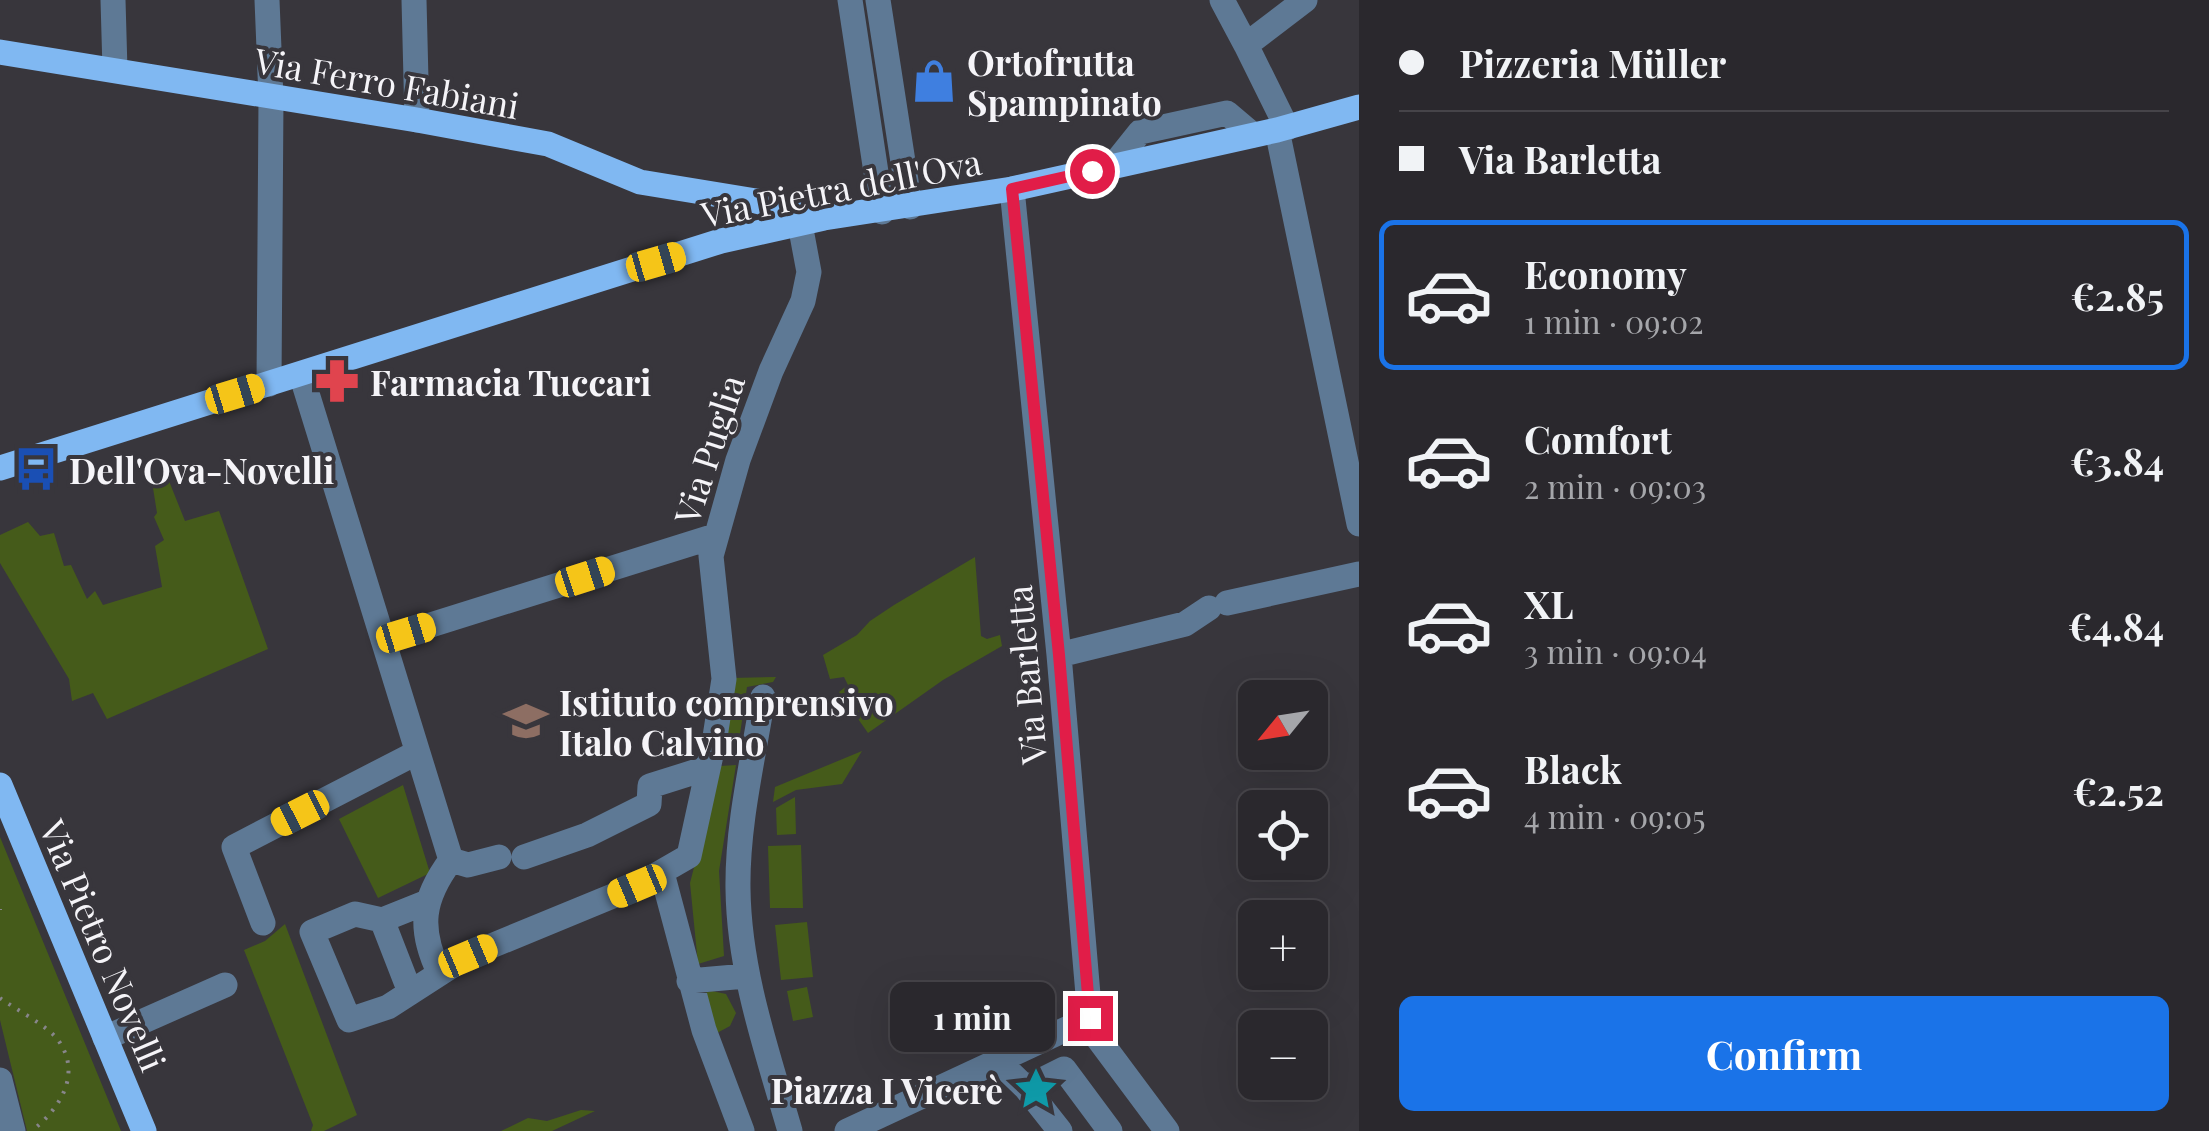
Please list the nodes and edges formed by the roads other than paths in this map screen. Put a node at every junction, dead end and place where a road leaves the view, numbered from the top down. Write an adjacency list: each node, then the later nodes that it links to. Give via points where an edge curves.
1 (113, 0): 10 (street)
2 (266, 0): 11 (street)
3 (414, 0): 13 (street)
4 (850, 0): 18 (street)
5 (878, 0): 17 (street)
6 (1222, 0): 8 (street)
7 (1305, 0): 8 (street)
8 (1246, 45): 14 (street)
9 (0, 52): 10 (main road, Via Ferro Fabiani)
10 (115, 70): 11 (main road, Via Ferro Fabiani)
11 (271, 98): 13 (main road, Via Ferro Fabiani); 22 (street)
12 (1359, 106): 14 (main road, Via Pietra dell'Ova)
13 (417, 120): 16 (main road, Via Ferro Fabiani, via 548,144 640,182)
14 (1272, 131): 15 (main road, Via Pietra dell'Ova); 24 (street)
15 (1012, 189): 17 (main road, Via Pietra dell'Ova); 28 (street, Via Barletta)
16 (763, 202): 19 (main road, Via Ferro Fabiani); 20 (main road, via 773,222)
17 (910, 207): 18 (main road, Via Pietra dell'Ova)
18 (882, 212): 19 (main road, Via Pietra dell'Ova)
19 (812, 221): 20 (main road, Via Pietra dell'Ova); 25 (street, Via Puglia, via 803,301 758,406)
20 (768, 231): 21 (main road, Via Pietra dell'Ova, via 564,288)
21 (301, 374): 22 (main road, Via Pietra dell'Ova); 27 (street)
22 (269, 384): 23 (main road, Via Pietra dell'Ova)
23 (0, 468)
24 (1359, 524)
25 (715, 536): 27 (street); 31 (street, Via Puglia, via 712,576 724,679)
26 (1359, 574): 28 (street, via 1218,606 1186,624)
27 (383, 640): 30 (street)
28 (1059, 655): 43 (street, Via Barletta)
29 (763, 697): 39 (street, via 738,854)
30 (416, 753): 33 (street); 37 (street, via 234,847)
31 (707, 768): 33 (street, via 650,786 649,804 587,836 468,865); 34 (street, Via Puglia, via 692,850)
32 (0, 785): 44 (main road, Via Pietro Novelli)
33 (451, 860): 35 (street)
34 (662, 873): 38 (street); 40 (street)
35 (427, 902): 36 (street); 38 (street, via 427,938)
36 (382, 920): 42 (street); 42 (street, via 355,914 312,932 349,1020)
37 (263, 922)
38 (439, 972): 42 (street)
39 (746, 976): 40 (street); 51 (street)
40 (689, 982): 50 (street)
41 (225, 984): 44 (street)
42 (410, 992)
43 (1090, 1018): 45 (street); 55 (street, Via Barletta, via 1096,1037)
44 (106, 1038): 49 (main road, Via Pietro Novelli)
45 (997, 1060): 47 (street); 52 (street)
46 (0, 1080): 48 (street)
47 (1026, 1088): 53 (street); 54 (street, via 1064,1070)
48 (12, 1131)
49 (144, 1131)
50 (742, 1131)
51 (790, 1131)
52 (846, 1131)
53 (1060, 1131)
54 (1110, 1131)
55 (1167, 1131)

